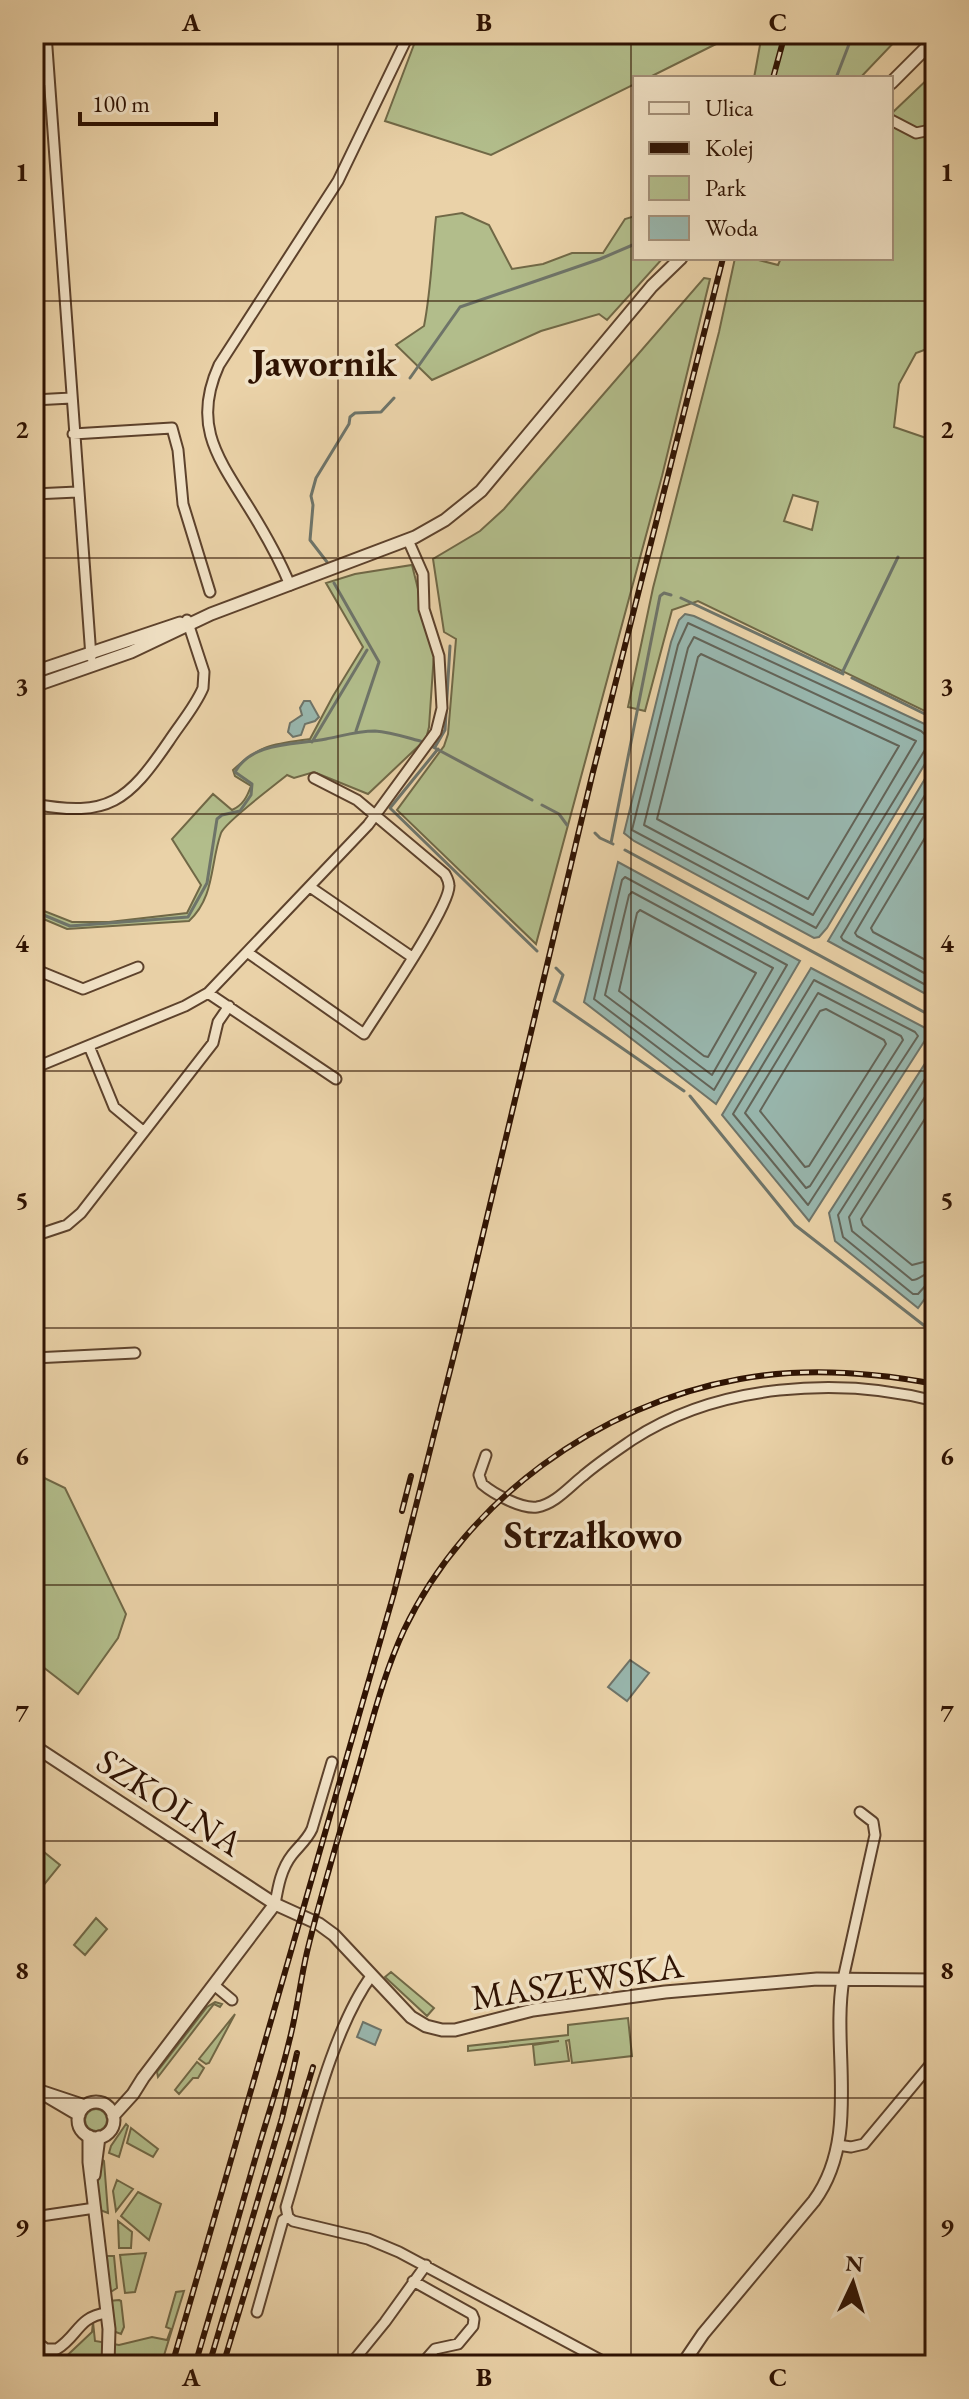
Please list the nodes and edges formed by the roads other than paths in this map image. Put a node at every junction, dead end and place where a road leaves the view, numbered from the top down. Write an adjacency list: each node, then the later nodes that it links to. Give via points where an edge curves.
1 (46, 34): 4 (street)
2 (409, 34): 16 (street, via 344,170 219,365 210,389 207,422 214,449)
3 (935, 39): 6 (street)
4 (49, 80): 5 (street); 10 (street)
5 (34, 81)
6 (893, 81)
7 (893, 121): 8 (street, via 916,133)
8 (935, 129)
9 (679, 260): 15 (street, via 481,491 445,520)
10 (71, 398): 11 (street); 12 (street)
11 (34, 400)
12 (73, 434): 13 (street); 17 (street, via 172,428 183,504)
13 (77, 492): 14 (street); 19 (street)
14 (34, 494)
15 (408, 540): 16 (street); 24 (street, via 425,583 424,609 439,656 442,708 425,750)
16 (290, 585): 18 (street)
17 (210, 592)
18 (188, 623): 19 (street, via 142,647); 23 (street, via 204,672 203,688 144,778 121,797 94,807 73,810)
19 (91, 659): 20 (street); 21 (street)
20 (34, 672)
21 (34, 686)
22 (314, 778): 24 (street, via 357,800)
23 (34, 804)
24 (375, 816): 25 (street); 27 (street, via 449,882 442,906)
25 (310, 887): 26 (street); 27 (street)
26 (247, 952): 27 (street, via 364,1034); 30 (street)
27 (412, 957)
28 (138, 967): 29 (street, via 83,989)
29 (34, 969)
30 (208, 993): 31 (street); 32 (street)
31 (229, 1006): 34 (street); 35 (street, via 213,1043)
32 (89, 1046): 33 (street); 35 (street, via 114,1107)
33 (34, 1068)
34 (336, 1079)
35 (144, 1132): 36 (street, via 73,1221)
36 (34, 1236)
37 (135, 1353): 38 (street)
38 (34, 1358)
39 (935, 1401): 40 (street, via 836,1388 785,1390 706,1405 633,1439 537,1507 519,1504 482,1484 479,1475)
40 (486, 1455)
41 (34, 1746): 44 (street, SZKOLNA)
42 (332, 1762): 44 (street, via 312,1829 290,1858)
43 (860, 1812): 46 (street, via 873,1822 875,1835)
44 (275, 1904): 45 (street, MASZEWSKA, via 334,1935); 48 (street)
45 (372, 1975): 46 (street, MASZEWSKA, via 411,2017 446,2031 533,2010 634,1996); 58 (street, via 333,2056 286,2207)
46 (843, 1979): 47 (street, MASZEWSKA); 55 (street)
47 (935, 1980)
48 (214, 1985): 49 (street); 53 (street, via 143,2078)
49 (232, 2000)
50 (935, 2059): 55 (street, via 860,2146)
51 (35, 2090): 52 (street, via 60,2096)
52 (82, 2110): 53 (street, via 96,2102); 54 (street, via 80,2128)
53 (110, 2111): 54 (street, via 111,2130)
54 (94, 2137): 56 (street)
55 (838, 2145): 64 (street, via 818,2195)
56 (95, 2208): 57 (street); 62 (street)
57 (34, 2217)
58 (288, 2217): 59 (street, via 368,2239); 61 (street, via 281,2225)
59 (426, 2265): 60 (street); 68 (street)
60 (413, 2281): 66 (street); 67 (street, via 474,2319 458,2344 435,2349)
61 (257, 2312)
62 (106, 2313): 63 (street, via 90,2316 57,2349 46,2349); 65 (street)
63 (34, 2340)
64 (697, 2343): 69 (street); 70 (street)
65 (108, 2365)
66 (350, 2365)
67 (421, 2365)
68 (610, 2365)
69 (674, 2365)
70 (682, 2365)

